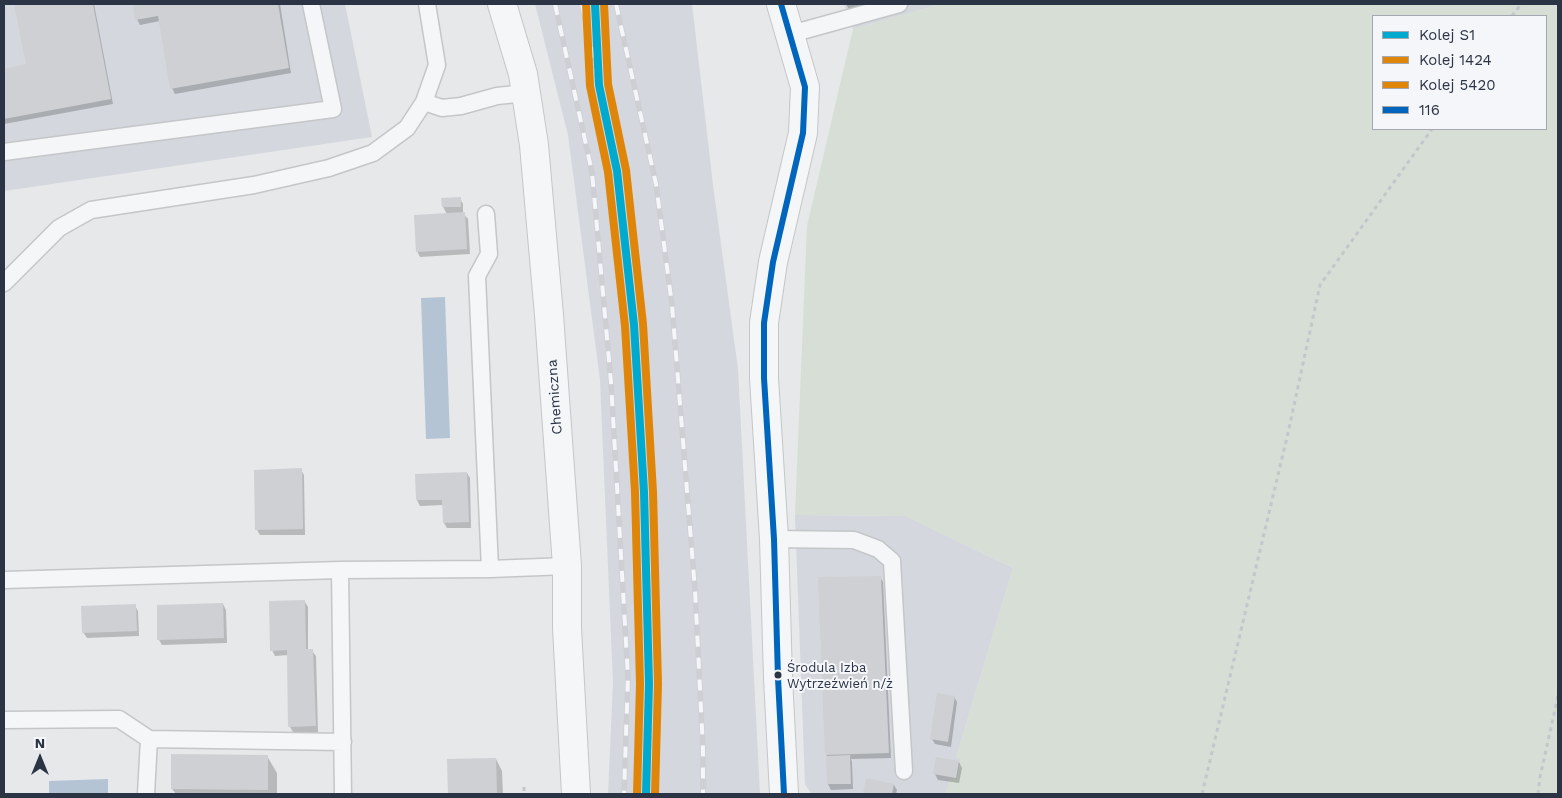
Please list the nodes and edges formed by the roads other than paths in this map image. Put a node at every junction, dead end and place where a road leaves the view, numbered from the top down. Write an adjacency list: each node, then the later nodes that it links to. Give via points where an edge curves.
1 (311, 4): 9 (lane, via 333,109)
2 (427, 4): 8 (lane, via 437,65)
3 (502, 4): 7 (street, Chemiczna)
4 (782, 4): 6 (street)
5 (899, 4): 6 (lane)
6 (791, 34): 12 (street, via 805,87 803,133 773,262 764,323 764,378)
7 (526, 93): 8 (lane, via 442,108); 13 (street, Chemiczna, via 534,145 549,315)
8 (424, 102): 11 (lane, via 406,128 373,153 329,168 254,185 91,210 59,228)
9 (4, 152)
10 (486, 214): 14 (lane, via 489,254 476,276)
11 (4, 283)
12 (774, 539): 20 (lane, via 854,540 878,549 892,561); 24 (street)
13 (566, 566): 14 (lane); 23 (street, Chemiczna)
14 (490, 569): 15 (lane)
15 (340, 570): 16 (lane); 19 (lane)
16 (4, 580)
17 (4, 720): 18 (lane, via 119,719)
18 (149, 739): 19 (lane); 21 (lane)
19 (343, 742): 22 (lane)
20 (904, 771)
21 (146, 794)
22 (343, 794)
23 (576, 794)
24 (784, 794)

